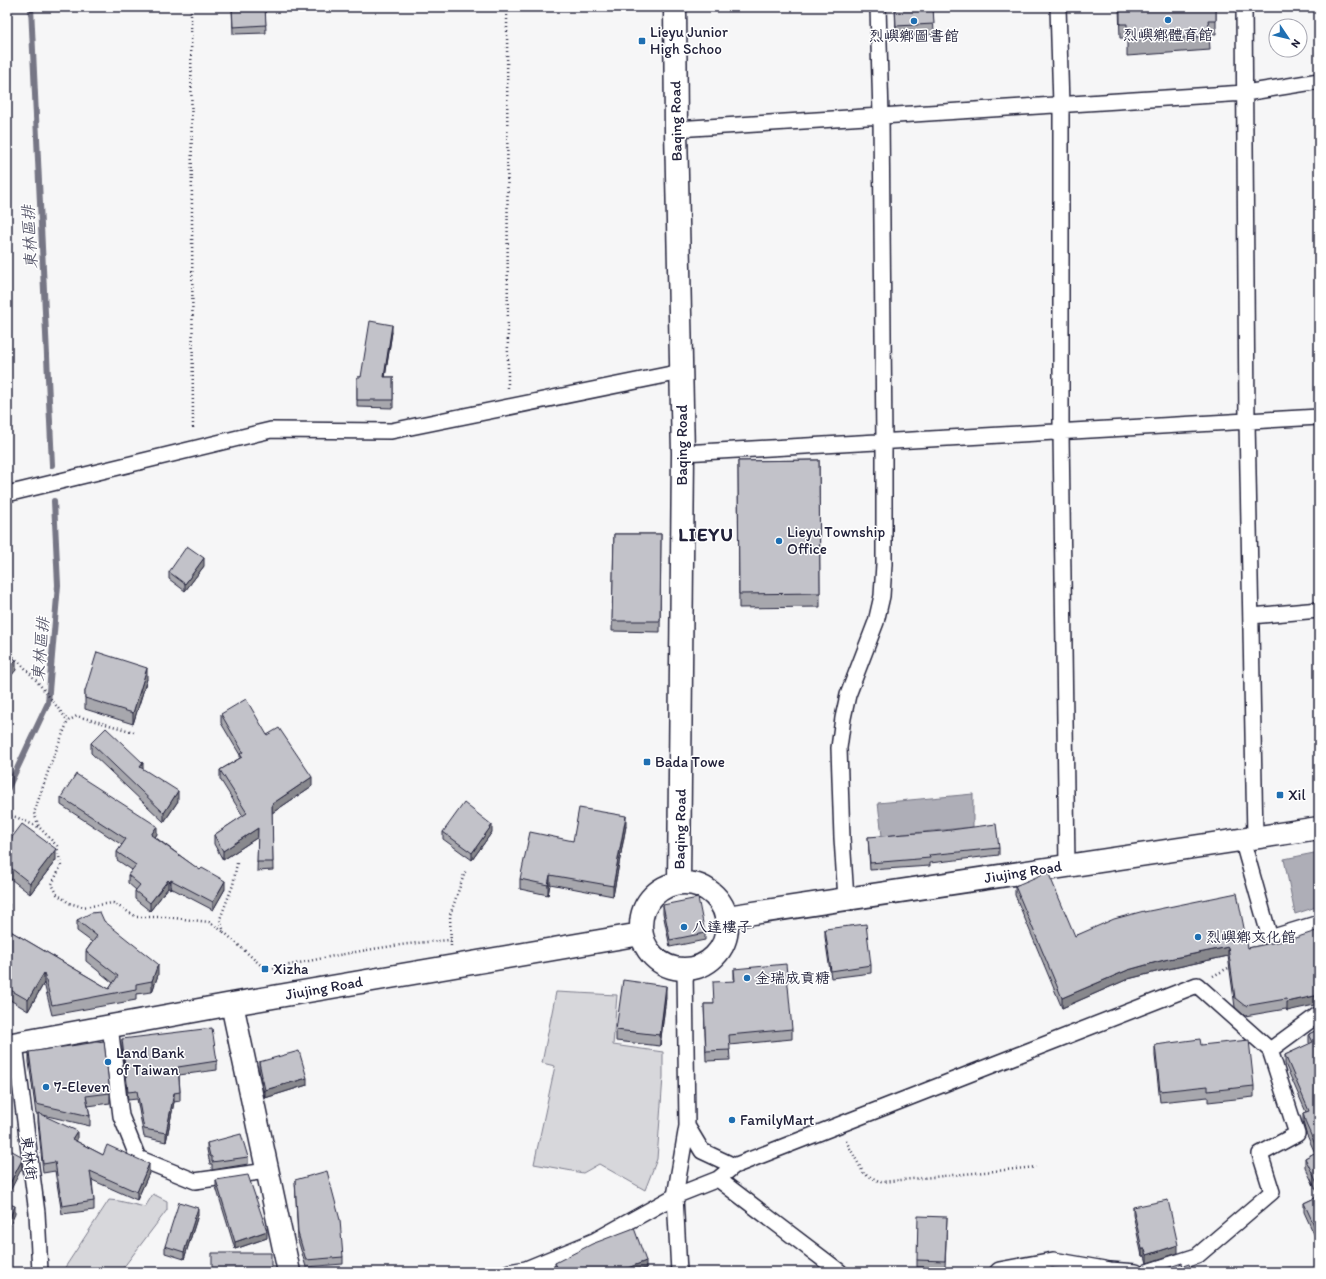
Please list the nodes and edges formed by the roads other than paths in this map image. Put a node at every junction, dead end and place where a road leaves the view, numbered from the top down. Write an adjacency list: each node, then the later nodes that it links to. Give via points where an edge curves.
1 (675, 7): 9 (main road, Baqing Road)
2 (878, 7): 8 (street)
3 (1058, 7): 7 (street)
4 (1244, 7): 6 (street)
5 (1319, 81): 6 (street)
6 (1245, 93): 7 (street); 12 (street)
7 (1061, 105): 8 (street); 13 (street)
8 (882, 116): 9 (street); 14 (street)
9 (676, 129): 10 (main road, Baqing Road)
10 (681, 372): 15 (main road, Baqing Road); 16 (street, via 391,431 271,430)
11 (1319, 417): 12 (street)
12 (1247, 421): 13 (street); 18 (street)
13 (1061, 432): 14 (street); 21 (street)
14 (884, 442): 15 (street); 23 (street, via 882,596 876,622 848,695 839,748)
15 (683, 453): 22 (main road, Baqing Road)
16 (7, 494)
17 (1319, 610): 18 (street)
18 (1251, 616): 20 (street)
19 (1319, 828): 20 (main road, Jiujing Road)
20 (1248, 838): 21 (main road, Jiujing Road); 25 (street, via 1270,938)
21 (1067, 866): 23 (main road, Jiujing Road)
22 (679, 883): 24 (main road, via 692,883 715,894 723,905); 26 (main road, via 665,887 654,895 646,906 641,920)
23 (846, 899): 24 (main road, Jiujing Road)
24 (727, 917): 27 (main road, via 728,930 719,954 697,968)
25 (1319, 923)
26 (641, 934): 27 (main road, via 652,956 661,964); 28 (main road, Jiujing Road)
27 (685, 970): 33 (street)
28 (232, 1004): 30 (main road, Jiujing Road); 35 (main road)
29 (1319, 1014): 32 (street)
30 (110, 1026): 31 (main road, Jiujing Road); 35 (street, via 121,1116 138,1158 195,1181)
31 (11, 1045): 38 (street, 東林街, via 37,1213)
32 (1270, 1050): 34 (street, via 1197,985); 45 (street, via 1297,1134 1260,1154 1272,1192 1197,1256)
33 (687, 1126): 34 (street, via 702,1151); 37 (street)
34 (734, 1166): 36 (street)
35 (267, 1171): 39 (main road)
36 (718, 1179): 37 (street); 42 (street)
37 (675, 1196): 40 (street, via 594,1241 526,1269); 41 (street)
38 (40, 1272)
39 (289, 1272)
40 (509, 1272)
41 (679, 1272)
42 (840, 1272)
43 (997, 1272): 44 (street, via 1053,1260)
44 (1136, 1272)
45 (1147, 1272)

